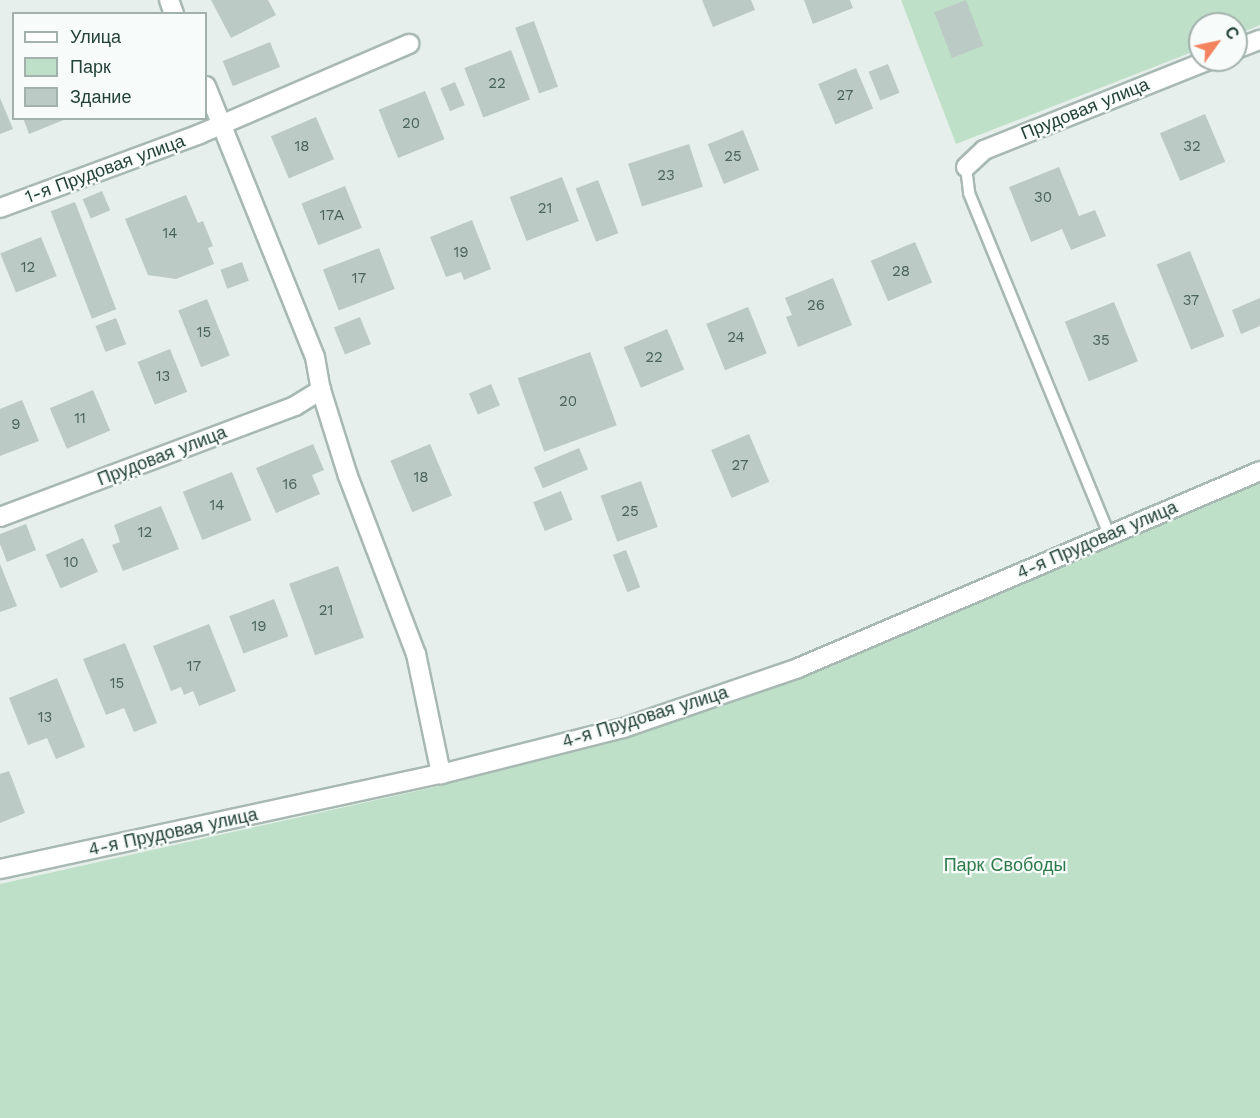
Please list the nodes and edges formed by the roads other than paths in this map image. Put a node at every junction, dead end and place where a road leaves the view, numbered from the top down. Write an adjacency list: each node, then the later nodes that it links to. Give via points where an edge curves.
1 (409, 44): 4 (street, 1-я Прудовая улица)
2 (1188, 68): 5 (street, Прудовая улица, via 984,150)
3 (207, 88): 4 (street)
4 (221, 122): 6 (street, 1-я Прудовая улица, via 200,134); 7 (street, via 315,357)
5 (966, 167): 10 (lane, via 969,193)
6 (0, 208)
7 (321, 390): 9 (street, Прудовая улица, via 295,406); 11 (street, via 348,476 416,654)
8 (1260, 471): 10 (street, 4-я Прудовая улица)
9 (0, 517)
10 (1109, 534): 11 (street, 4-я Прудовая улица, via 798,668 623,728)
11 (441, 774): 12 (street, 4-я Прудовая улица)
12 (0, 868)

